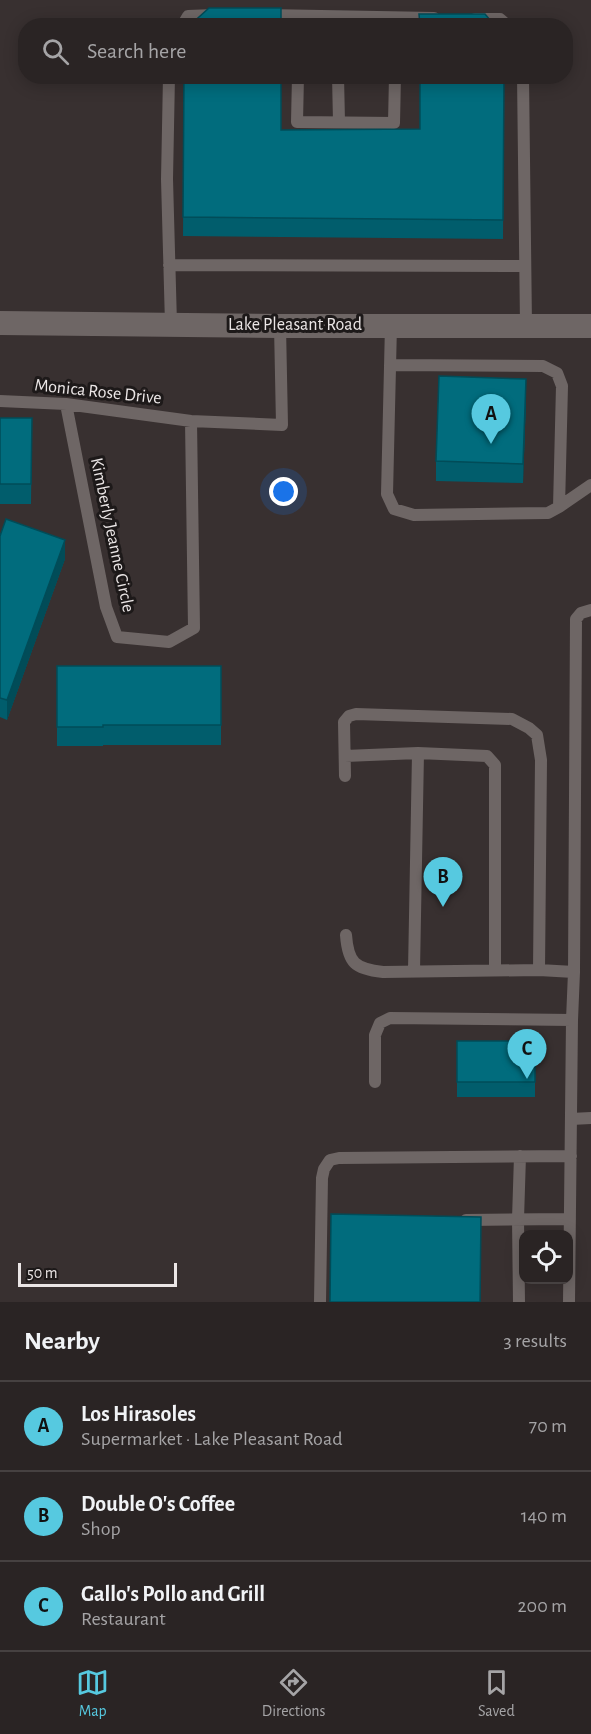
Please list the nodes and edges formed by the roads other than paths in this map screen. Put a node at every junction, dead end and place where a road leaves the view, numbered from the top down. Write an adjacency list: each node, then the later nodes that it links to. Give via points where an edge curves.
1 (222, 15): 3 (lane)
2 (256, 15): 4 (lane)
3 (187, 18)
4 (277, 18)
5 (169, 84): 11 (lane)
6 (298, 84): 10 (lane, via 297,122)
7 (338, 84): 10 (lane)
8 (395, 84): 10 (lane, via 394,123)
9 (523, 84): 12 (lane)
10 (339, 122)
11 (169, 265): 12 (lane); 14 (lane)
12 (525, 266): 16 (lane)
13 (0, 323): 14 (street, Lake Pleasant Road)
14 (171, 324): 17 (street, Lake Pleasant Road)
15 (391, 325): 16 (street, Lake Pleasant Road); 17 (street, Lake Pleasant Road); 19 (lane)
16 (526, 325): 18 (street, Lake Pleasant Road)
17 (280, 326): 22 (lane, Monica Rose Drive, via 282,425)
18 (591, 326)
19 (390, 365): 24 (lane, via 543,366 557,373 562,386); 24 (lane, via 387,494 394,509 414,515 548,513)
20 (0, 401): 21 (lane, Monica Rose Drive)
21 (66, 404): 22 (lane, Monica Rose Drive); 22 (lane, Kimberly Jeanne Circle, via 106,607 117,637 169,642 194,628)
22 (191, 421)
23 (591, 485): 24 (lane)
24 (559, 507)
25 (591, 610): 33 (lane, via 576,619)
26 (418, 753): 27 (lane); 30 (lane); 31 (lane, via 487,756 495,765)
27 (345, 756): 28 (lane); 32 (lane, via 344,722 356,714 512,719 537,735 541,760)
28 (345, 776)
29 (346, 935): 30 (lane, via 351,960 360,967 383,972)
30 (414, 970): 31 (lane)
31 (495, 970): 32 (lane)
32 (539, 970): 33 (lane)
33 (574, 972): 34 (lane)
34 (572, 1020): 35 (lane, via 390,1018 380,1023 375,1035); 37 (lane)
35 (375, 1082)
36 (591, 1118): 37 (lane)
37 (571, 1119): 39 (lane)
38 (520, 1156): 39 (lane); 40 (lane); 43 (lane, via 330,1160 322,1178 326,1220)
39 (571, 1156): 41 (lane)
40 (518, 1219): 41 (lane); 42 (lane); 44 (lane)
41 (570, 1219): 45 (lane)
42 (448, 1220)
43 (320, 1302)
44 (519, 1302)
45 (569, 1302)

